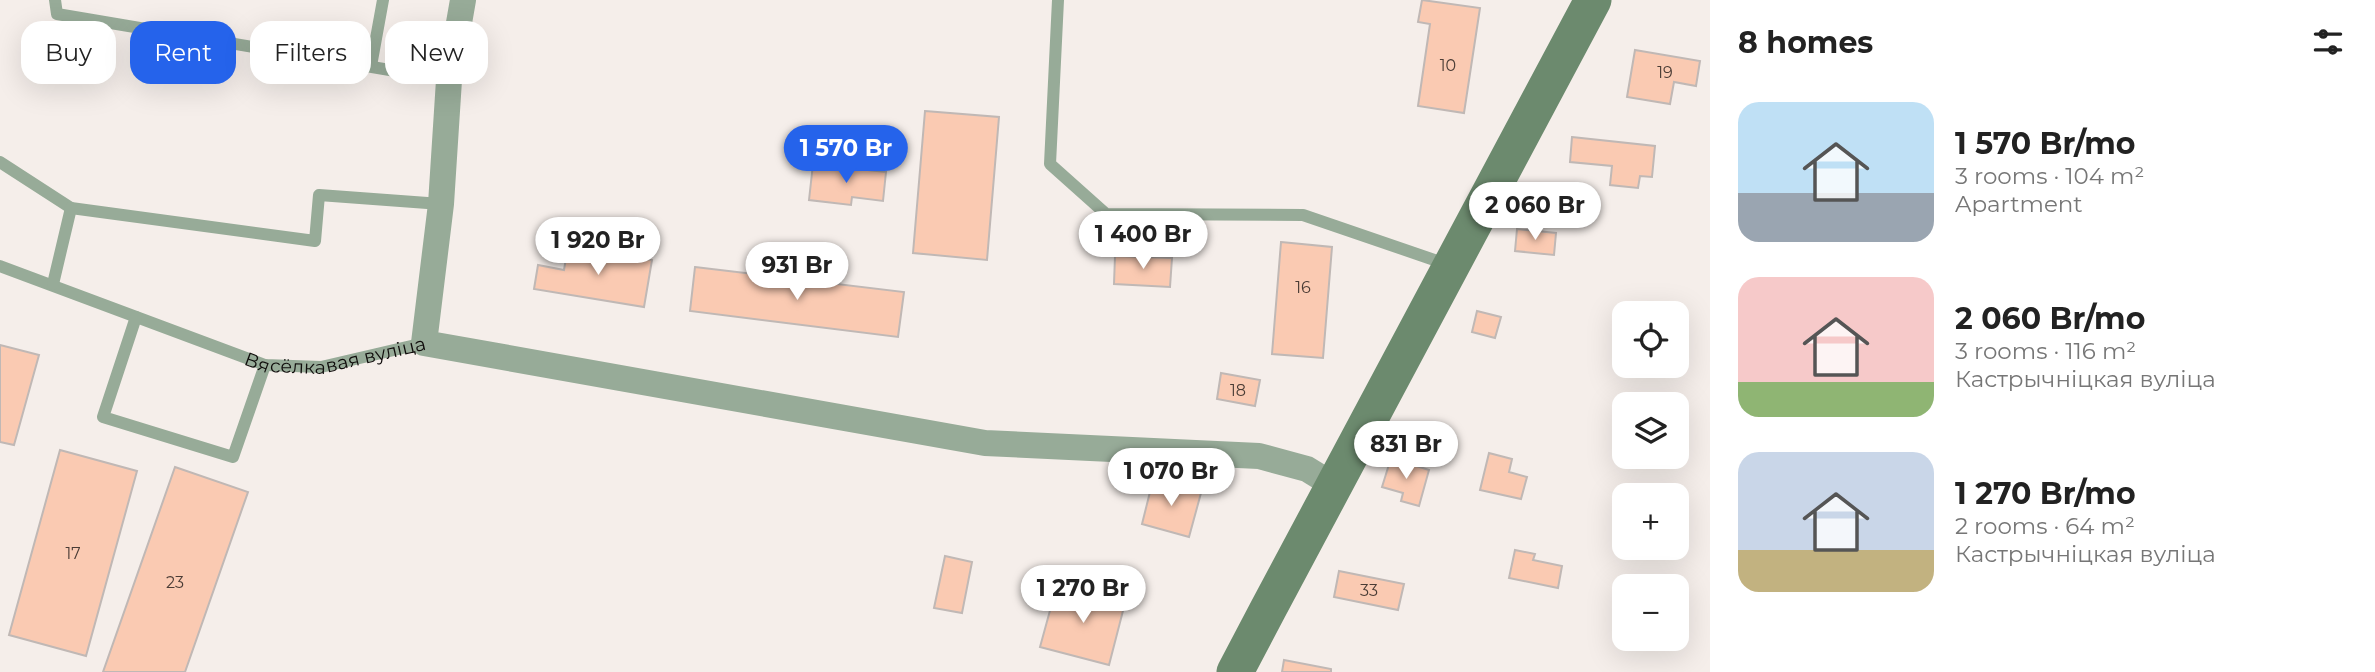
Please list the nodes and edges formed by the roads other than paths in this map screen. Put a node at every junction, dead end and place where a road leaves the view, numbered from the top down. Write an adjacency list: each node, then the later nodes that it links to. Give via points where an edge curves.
1 (55, 0): 7 (lane, via 57,14)
2 (383, 0): 7 (lane)
3 (463, 0): 6 (street, Вясёлкавая вуліца)
4 (1058, 0): 14 (lane, via 1050,164 1106,214 1303,215)
5 (1593, 0): 14 (street)
6 (459, 21)
7 (372, 66): 8 (lane)
8 (385, 68)
9 (449, 84): 11 (street, Вясёлкавая вуліца)
10 (0, 162): 12 (lane)
11 (441, 204): 12 (lane, via 319,195 315,241); 17 (street, Вясёлкавая вуліца)
12 (71, 208): 15 (lane)
13 (0, 266): 15 (lane, Вясёлкавая вуліца)
14 (1452, 267): 19 (street)
15 (53, 284): 16 (lane, Вясёлкавая вуліца)
16 (136, 317): 18 (lane, Вясёлкавая вуліца); 18 (lane, via 103,417 233,457)
17 (424, 343): 18 (lane, Вясёлкавая вуліца, via 321,367); 19 (street, via 985,443 1259,456 1307,469)
18 (265, 365)
19 (1333, 485): 20 (street)
20 (1235, 672)

